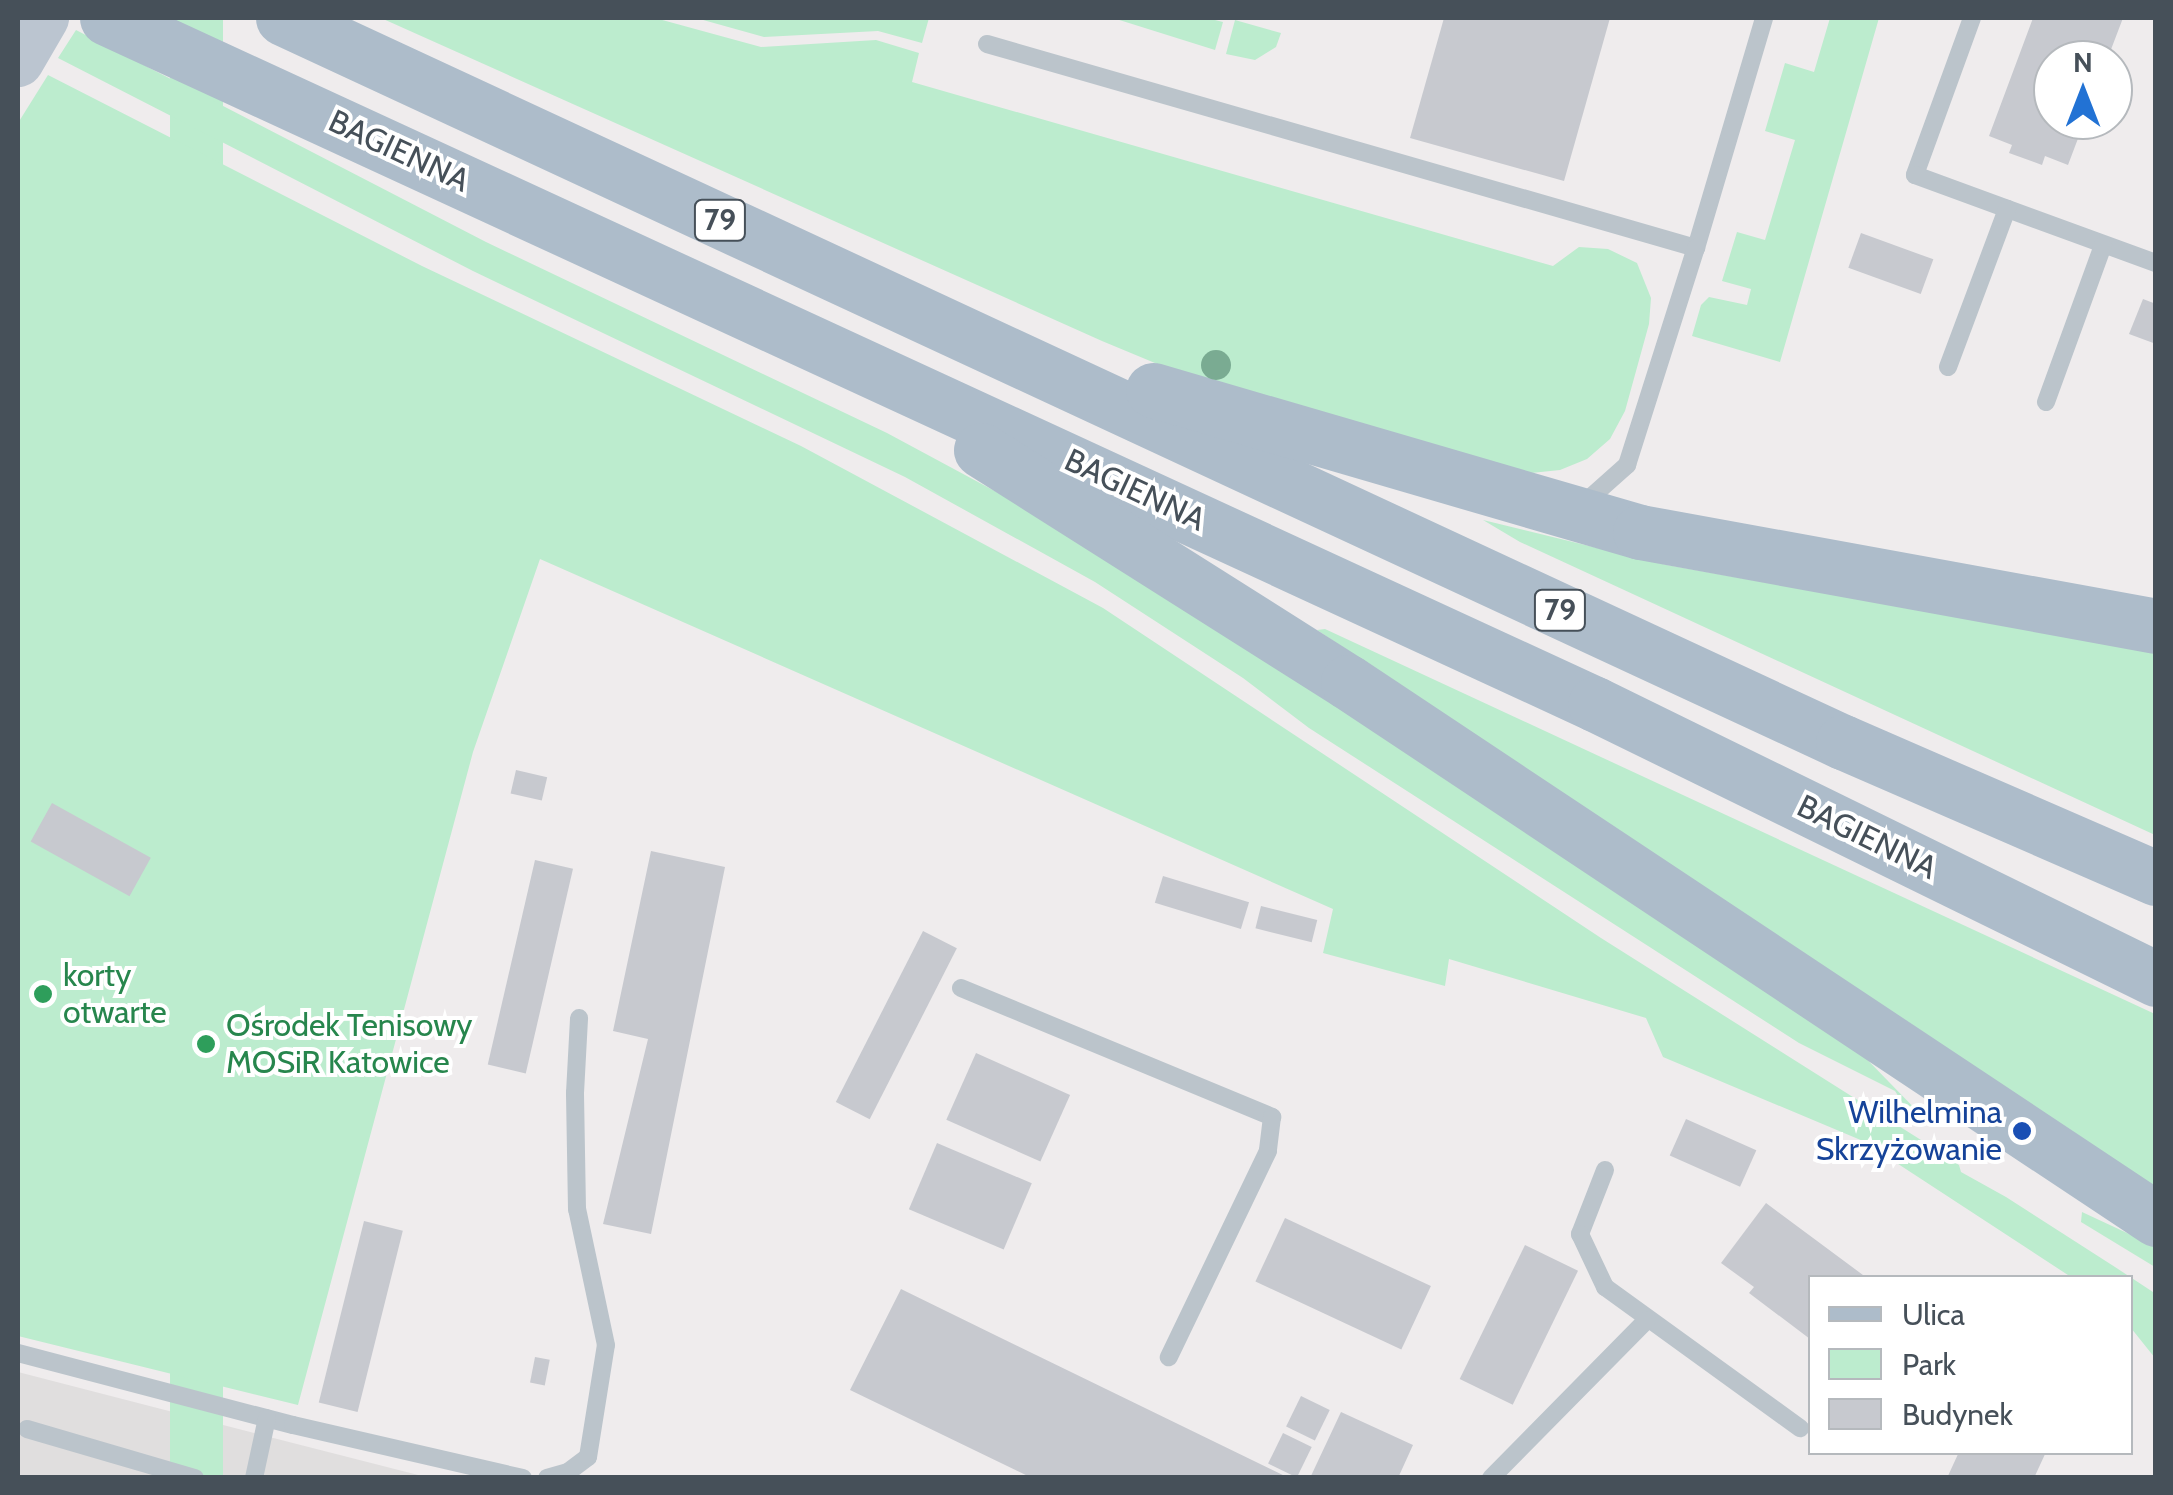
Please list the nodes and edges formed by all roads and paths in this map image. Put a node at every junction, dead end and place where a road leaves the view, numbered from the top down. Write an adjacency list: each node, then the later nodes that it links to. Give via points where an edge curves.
1 (43, 18): 7 (street)
2 (107, 18): 12 (main road, BAGIENNA / 79)
3 (282, 18): 13 (main road, 79)
4 (1764, 18): 10 (lane)
5 (1972, 18): 8 (lane, via 1916,175)
6 (987, 44): 10 (lane)
7 (18, 61)
8 (2007, 210): 9 (lane); 14 (lane)
9 (2103, 245): 11 (lane); 15 (lane)
10 (1696, 248): 16 (lane, via 1627,465)
11 (2156, 263)
12 (796, 334): 19 (main road, BAGIENNA / 79, via 1595,704); 23 (main road, via 1348,682)
13 (968, 335): 16 (main road); 18 (main road, 79, via 1843,742)
14 (1948, 367)
15 (2046, 402)
16 (1570, 514): 17 (main road)
17 (2156, 626)
18 (2156, 878)
19 (2156, 979)
20 (961, 988): 26 (lane, via 1272,1117 1268,1151)
21 (579, 1018): 33 (lane, via 577,1209 606,1345 588,1456)
22 (1605, 1170): 24 (lane, via 1580,1234 1606,1286)
23 (2156, 1218)
24 (1647, 1320): 28 (lane); 34 (lane)
25 (18, 1353): 27 (lane)
26 (1169, 1357)
27 (267, 1418): 31 (lane); 32 (lane)
28 (1800, 1428)
29 (27, 1429): 30 (lane)
30 (196, 1478)
31 (254, 1478)
32 (523, 1478)
33 (547, 1478)
34 (1490, 1478)

